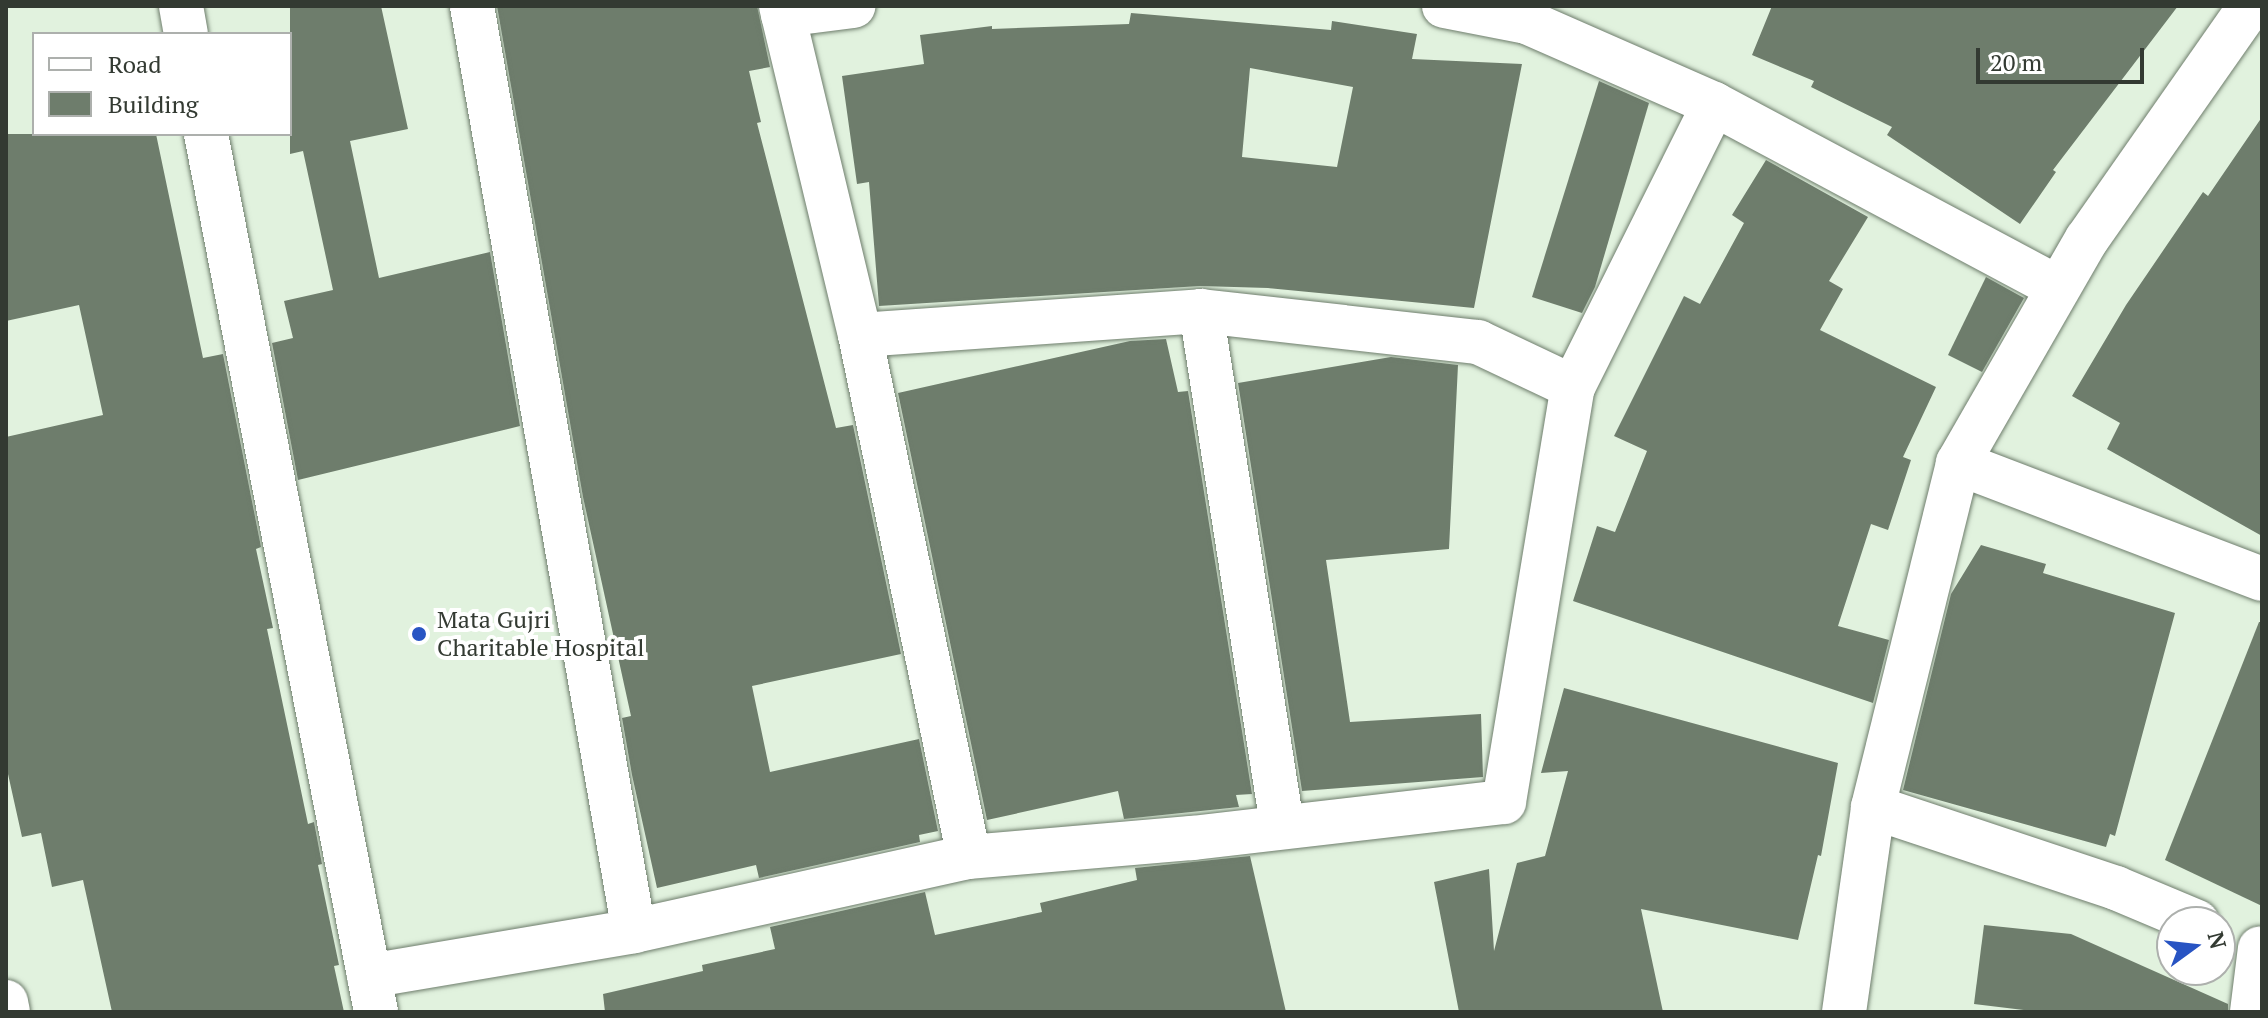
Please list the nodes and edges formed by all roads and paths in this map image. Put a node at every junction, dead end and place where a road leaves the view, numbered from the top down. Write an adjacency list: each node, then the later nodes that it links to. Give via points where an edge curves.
1 (181, 6): 8 (street)
2 (472, 6): 21 (street)
3 (853, 6): 5 (street)
4 (1444, 6): 7 (street)
5 (782, 10): 13 (street)
6 (2238, 10): 11 (street)
7 (1531, 14): 9 (street)
8 (186, 32)
9 (1714, 104): 11 (street); 14 (street)
10 (206, 136): 24 (street)
11 (2057, 287): 15 (street)
12 (1201, 311): 13 (street); 14 (street, via 1478,342); 18 (street)
13 (860, 335): 19 (street)
14 (1573, 387): 18 (street, via 1504,802)
15 (1958, 463): 16 (street); 17 (street)
16 (2262, 579)
17 (1873, 807): 20 (street); 27 (street)
18 (1282, 825): 19 (street)
19 (969, 857): 21 (street)
20 (2159, 906)
21 (634, 931): 24 (street)
22 (2236, 939): 23 (street)
23 (2261, 949): 28 (street)
24 (373, 994)
25 (6, 1002): 26 (street)
26 (8, 1012)
27 (1844, 1012)
28 (2252, 1012)

